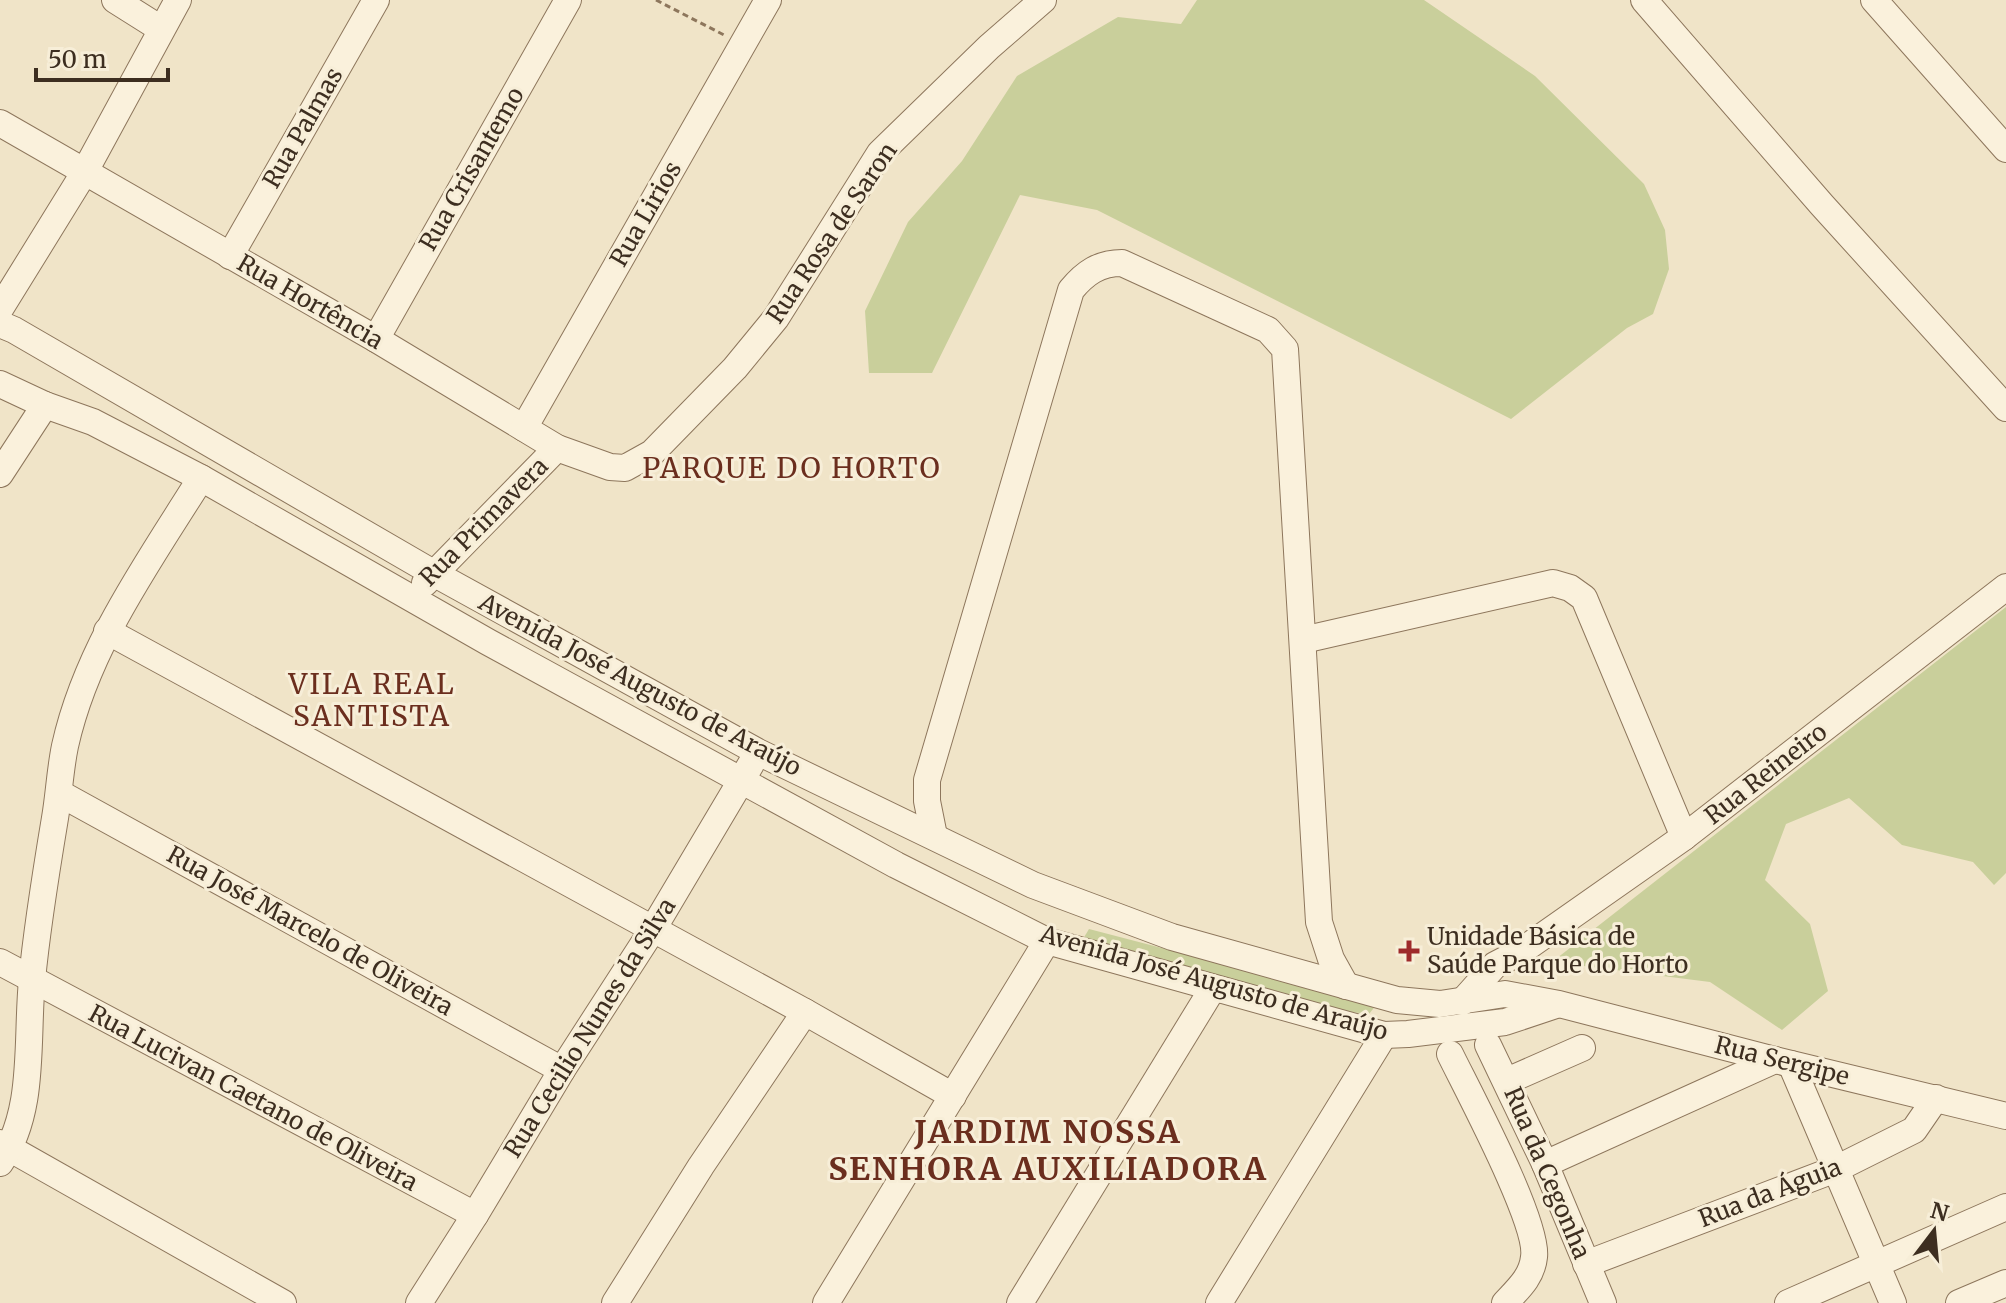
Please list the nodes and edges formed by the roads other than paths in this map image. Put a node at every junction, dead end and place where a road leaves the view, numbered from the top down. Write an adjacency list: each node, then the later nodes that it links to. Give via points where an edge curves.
1 (115, 0): 9 (street)
2 (178, 0): 9 (street)
3 (376, 0): 13 (street, Rua Palmas)
4 (568, 0): 16 (street, Rua Crisantemo)
5 (768, 0): 20 (street, Rua Lirios)
6 (1043, 0): 22 (street, Rua Rosa de Saron, via 880,153 752,348 652,453)
7 (1644, 0): 19 (street)
8 (1874, 0): 11 (street)
9 (161, 29): 12 (street)
10 (0, 123): 12 (street, Rua Hortência)
11 (2006, 149)
12 (84, 173): 13 (street, Rua Hortência); 14 (street)
13 (230, 256): 16 (street, Rua Hortência)
14 (0, 309)
15 (0, 324): 25 (street, Avenida José Augusto de Araújo)
16 (376, 339): 20 (street, Rua Hortência)
17 (2, 388): 18 (street, Avenida José Augusto de Araújo)
18 (45, 405): 23 (street); 24 (street, Avenida José Augusto de Araújo, via 93,422)
19 (2006, 408)
20 (524, 428): 21 (street, Rua Hortência)
21 (557, 448): 22 (street, Rua Hortência); 25 (street, Rua Primavera)
22 (625, 468)
23 (0, 474)
24 (201, 478): 27 (street, Avenida José Augusto de Araújo); 28 (street)
25 (435, 574): 27 (street, Rua Primavera); 30 (street, Avenida José Augusto de Araújo)
26 (2006, 587): 35 (street, Rua Reineiro)
27 (410, 597): 30 (street, Avenida José Augusto de Araújo, via 488,642)
28 (107, 631): 32 (street, via 82,686 64,748); 37 (street)
29 (1303, 640): 31 (street, via 1285,349 1268,330 1122,263 1108,263 1084,275 1071,290); 35 (street, via 1553,583 1570,588 1584,598); 36 (street)
30 (751, 763): 33 (street, Avenida José Augusto de Araújo); 37 (street, Rua Cecilio Nunes da Silva); 38 (street, Avenida José Augusto de Araújo, via 896,865)
31 (927, 780): 33 (street, via 914,796); 34 (street)
32 (59, 793): 42 (street); 55 (street, Rua José Marcelo de Oliveira)
33 (882, 811): 34 (street, Avenida José Augusto de Araújo)
34 (934, 836): 41 (street, Avenida José Augusto de Araújo, via 1100,911)
35 (1684, 837): 39 (street, Rua Reineiro)
36 (1319, 922): 41 (street, via 1310,945); 43 (street)
37 (653, 929): 48 (street); 55 (street, Rua Cecilio Nunes da Silva)
38 (1047, 941): 44 (street, Avenida José Augusto de Araújo); 57 (street)
39 (1520, 952): 45 (street); 46 (street, Rua Reineiro, via 1495,965)
40 (0, 962): 42 (street, Rua Lucivan Caetano de Oliveira)
41 (1287, 970): 43 (street, Avenida José Augusto de Araújo)
42 (32, 981): 60 (street, via 20,1124); 64 (street, Rua Lucivan Caetano de Oliveira)
43 (1346, 986): 46 (street, Avenida José Augusto de Araújo, via 1397,1000)
44 (1213, 988): 50 (street, Avenida José Augusto de Araújo); 72 (street)
45 (1505, 994): 46 (street, Avenida José Augusto de Araújo); 47 (street, Avenida José Augusto de Araújo); 49 (street)
46 (1462, 1002)
47 (1559, 1004): 49 (street, Avenida José Augusto de Araújo); 54 (street, Rua Sergipe)
48 (805, 1012): 57 (street); 70 (street)
49 (1505, 1022): 50 (street, Avenida José Augusto de Araújo); 51 (street)
50 (1396, 1034): 53 (street); 73 (street)
51 (1488, 1045): 53 (street); 56 (street, Rua da Cegonha)
52 (1582, 1048): 56 (street)
53 (1450, 1054): 74 (street, via 1535,1241 1528,1278)
54 (1783, 1062): 58 (street, Rua Sergipe); 61 (street); 62 (street)
55 (562, 1070): 64 (street, Rua Cecilio Nunes da Silva)
56 (1507, 1081): 61 (street, Rua da Cegonha)
57 (953, 1096): 71 (street)
58 (1936, 1098): 59 (street, Rua Sergipe); 62 (street, Rua da Águia, via 1914,1130)
59 (2006, 1116)
60 (3, 1151): 68 (street)
61 (1545, 1164): 65 (street, Rua da Cegonha)
62 (1836, 1169): 65 (street, Rua da Águia); 66 (street)
63 (2006, 1207): 66 (street)
64 (475, 1215): 69 (street, Rua Cecilio Nunes da Silva)
65 (1586, 1264): 75 (street, Rua da Cegonha)
66 (1877, 1264): 76 (street); 77 (street)
67 (2006, 1283): 78 (street)
68 (283, 1303)
69 (419, 1303)
70 (615, 1303)
71 (826, 1303)
72 (1020, 1303)
73 (1219, 1303)
74 (1505, 1303)
75 (1603, 1303)
76 (1788, 1303)
77 (1893, 1303)
78 (1959, 1303)

